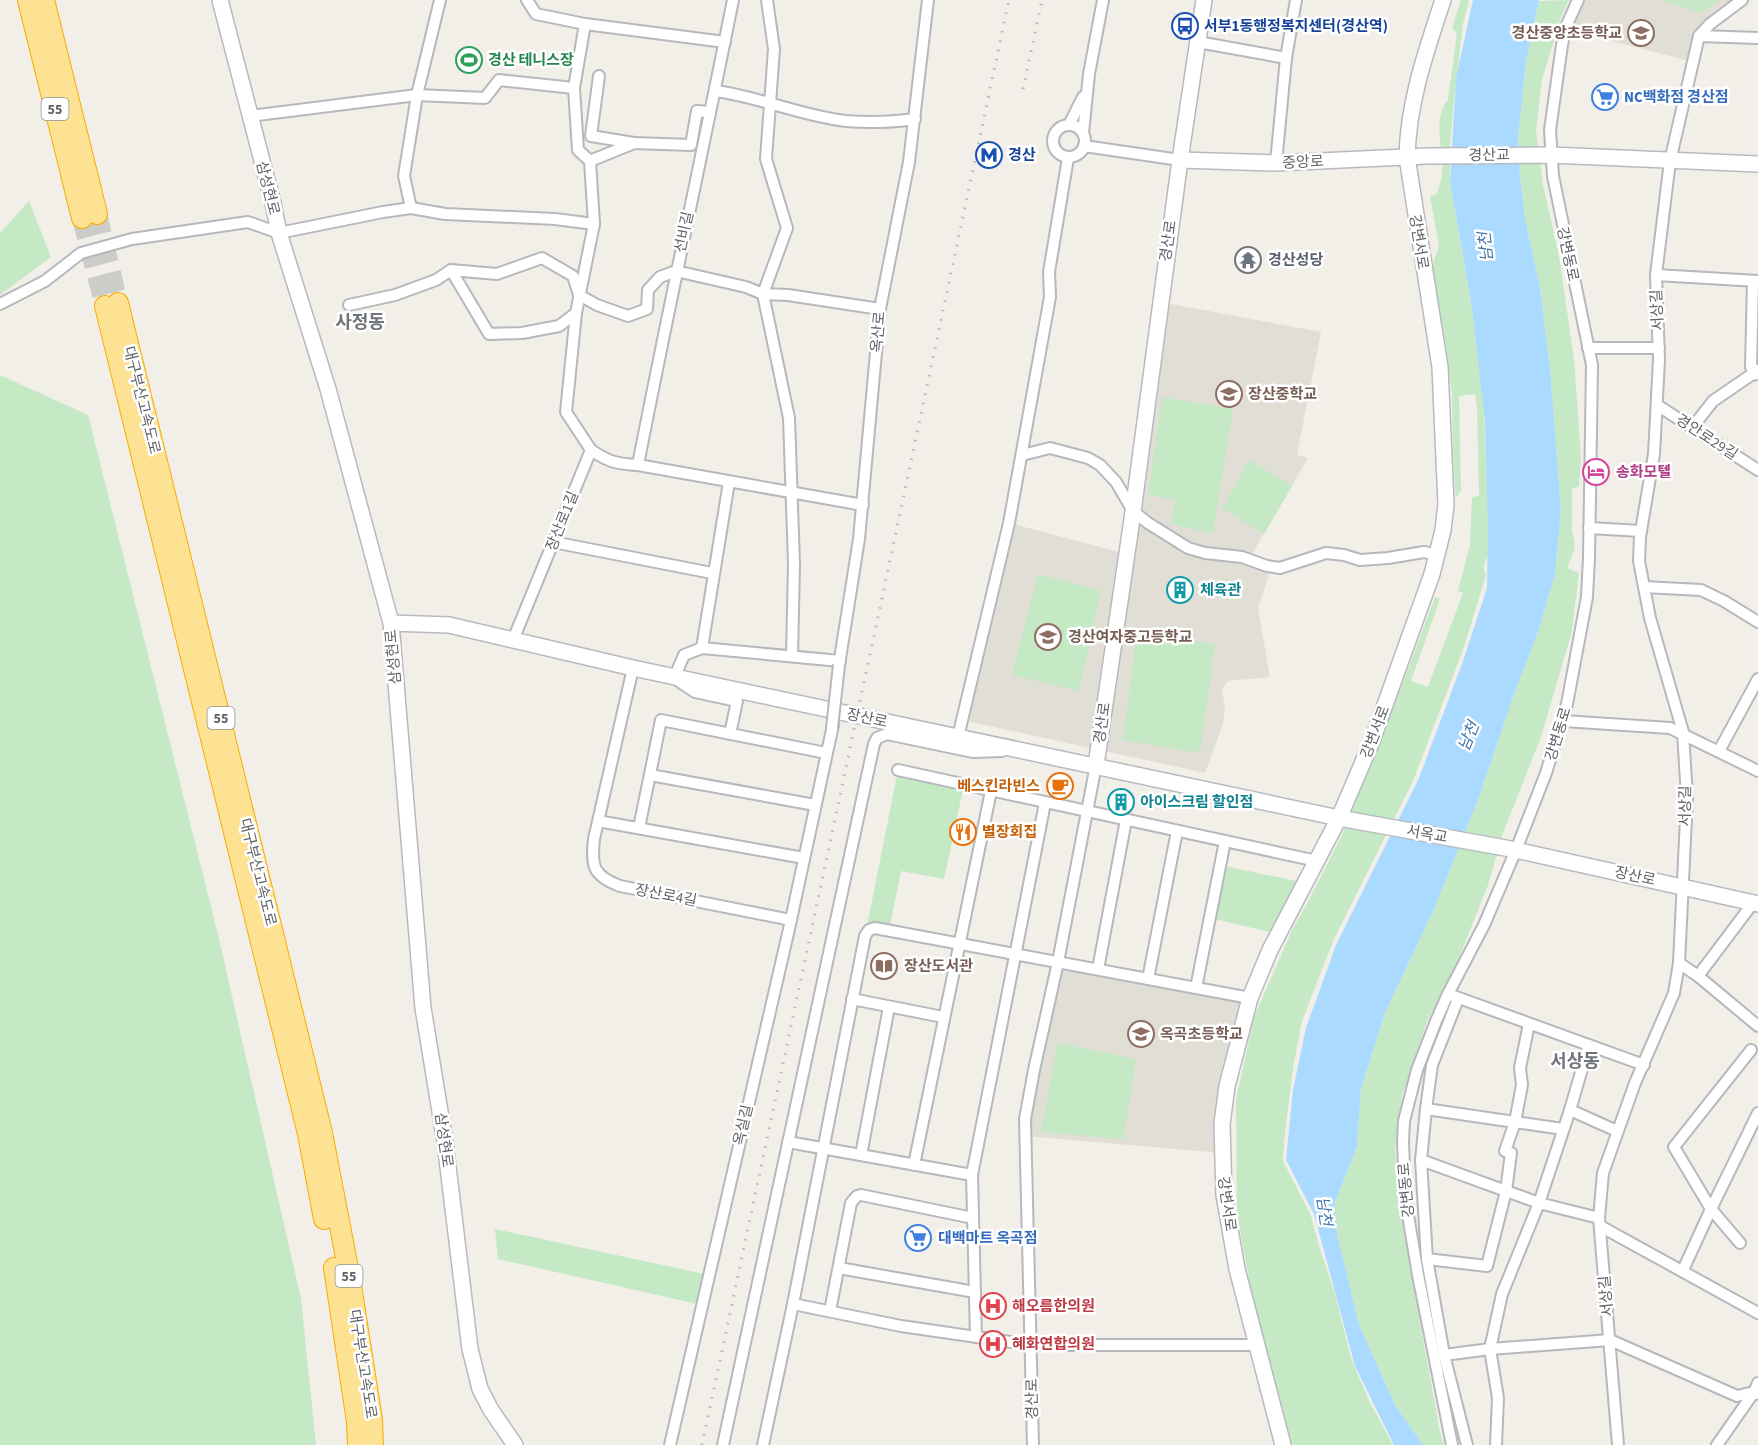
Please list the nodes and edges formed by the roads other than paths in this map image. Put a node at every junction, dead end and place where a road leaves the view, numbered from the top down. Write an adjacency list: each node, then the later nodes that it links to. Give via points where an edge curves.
1 (28, 0): 2 (highway, 55, via 89,216)
2 (44, 0)
3 (220, 0): 28 (street, 삼성현로)
4 (440, 0): 25 (street)
5 (526, 0): 15 (street, via 536,14)
6 (733, 0): 18 (street, 선비길)
7 (767, 0): 26 (street, via 774,49)
8 (928, 0): 29 (street, 옥산로)
9 (1103, 0): 21 (street)
10 (1204, 0): 19 (street, 경산로)
11 (1296, 0): 20 (street)
12 (1443, 0): 36 (street, 강변서로, via 1415,95 1407,130)
13 (1578, 0): 34 (street, 강변동로, via 1562,45 1552,111)
14 (1742, 0): 16 (street)
15 (585, 24): 18 (street); 23 (street)
16 (1699, 36): 17 (street); 40 (street, 서상길)
17 (1758, 38)
18 (725, 42): 24 (street, 선비길)
19 (1198, 42): 20 (street); 38 (street, 경산로)
20 (1286, 58): 41 (street)
21 (1089, 74): 30 (street, via 1082,101); 31 (street)
22 (599, 76): 32 (street, via 591,136)
23 (574, 88): 25 (street, via 500,80 485,98); 39 (street, via 578,150)
24 (716, 91): 26 (street); 27 (street, 선비길)
25 (417, 95): 28 (street); 43 (street, via 404,176)
26 (769, 104): 29 (street, via 846,121); 50 (street, via 766,159 787,228)
27 (710, 112): 32 (street, via 697,111 691,146); 47 (street, 선비길)
28 (250, 116): 45 (street, 삼성현로)
29 (915, 119): 55 (street, 옥산로)
30 (1069, 125): 31 (street); 37 (street, via 1057,130 1052,139 1058,154)
31 (1083, 133): 33 (street)
32 (634, 143): 39 (street)
33 (1084, 146): 37 (street); 38 (street)
34 (1551, 155): 35 (street, 경산교); 40 (street); 57 (street, 강변동로)
35 (1427, 156): 36 (street, 중앙로)
36 (1407, 157): 41 (street, 중앙로); 73 (street, 강변서로, via 1441,386 1446,504)
37 (1068, 158): 63 (street, via 1049,272 1050,297)
38 (1180, 160): 41 (street, 중앙로); 69 (street, 경산로)
39 (590, 161): 44 (street)
40 (1670, 161): 42 (street); 48 (street, 서상길)
41 (1276, 164)
42 (1758, 164)
43 (411, 208): 44 (street, via 445,214); 45 (street)
44 (594, 224): 51 (street)
45 (279, 234): 52 (street, via 248,222 132,239 81,253 45,280); 77 (street, 삼성현로, via 328,389)
46 (451, 270): 51 (street, via 497,274 542,258 573,276); 54 (street, via 436,280 395,295); 56 (street, via 489,334 559,326)
47 (676, 271): 50 (street); 51 (street, via 660,278 648,290 647,309 628,316); 64 (street, 선비길)
48 (1656, 275): 49 (street); 58 (street, 서상길)
49 (1755, 281): 59 (street, via 1751,367)
50 (763, 294): 55 (street); 67 (street, via 789,418)
51 (579, 295): 56 (street)
52 (0, 304)
53 (111, 304): 164 (highway, 대구부산고속도로 / 55, via 315,1133 335,1272)
54 (349, 305)
55 (880, 309): 68 (street, 옥산로)
56 (576, 313): 62 (street, via 566,412)
57 (1588, 348): 58 (street); 70 (street, 강변동로, via 1592,365)
58 (1659, 348): 60 (street, 서상길)
59 (1758, 372): 61 (street, via 1713,400)
60 (1657, 405): 61 (street, 경안로29길); 71 (street, 서상길, via 1654,454)
61 (1692, 428): 65 (street, 경안로29길)
62 (591, 450): 64 (street, via 618,464); 72 (street, 장산로1길)
63 (1022, 455): 69 (street, via 1050,448 1088,458 1116,482); 89 (street)
64 (638, 465): 66 (street)
65 (1758, 470)
66 (729, 482): 67 (street); 74 (street)
67 (793, 493): 68 (street); 80 (street)
68 (863, 506): 81 (street, 옥산로)
69 (1133, 511): 73 (street, via 1188,548 1275,567 1326,553 1360,560 1424,552); 93 (street, 경산로)
70 (1589, 528): 71 (street); 85 (street, 강변동로, via 1587,597)
71 (1641, 531): 75 (street, 서상길, via 1639,561)
72 (553, 542): 74 (street); 78 (street, 장산로1길)
73 (1438, 555): 101 (street, 강변서로)
74 (712, 573): 79 (street)
75 (1644, 587): 76 (street, via 1701,590); 87 (street, 서상길)
76 (1758, 622)
77 (391, 623): 78 (street, 장산로, via 449,625); 167 (street, 삼성현로, via 423,1008 445,1142 468,1332 480,1389)
78 (513, 640): 82 (street, 장산로)
79 (702, 648): 80 (street); 83 (street, via 684,655)
80 (792, 656): 81 (street)
81 (840, 663): 86 (street, 옥산로, bridge)
82 (633, 668): 83 (street, 장산로); 103 (street, 장산로4길)
83 (672, 675): 88 (street, via 695,692 737,702); 89 (street, 장산로)
84 (1758, 679): 91 (street)
85 (1563, 721): 87 (street, via 1642,725); 107 (street, 강변동로)
86 (832, 727): 92 (street, 옥실길)
87 (1683, 732): 91 (street); 110 (street, 서상길, via 1687,798)
88 (730, 734): 92 (street); 96 (street, via 661,720)
89 (958, 737): 90 (street, 장산로)
90 (1023, 750): 93 (street, 장산로); 138 (street, via 973,752 886,734 877,738)
91 (1719, 751): 95 (street)
92 (826, 753): 99 (street, 옥실길)
93 (1096, 765): 100 (street, 경산로); 101 (street, 장산로)
94 (898, 770): 97 (street)
95 (1758, 771)
96 (650, 775): 99 (street); 104 (street)
97 (991, 791): 98 (street); 113 (street)
98 (1045, 803): 100 (street); 114 (street)
99 (815, 805): 108 (street, 옥실길)
100 (1087, 812): 102 (street); 115 (street, 경산로)
101 (1341, 819): 107 (street, 서옥교); 109 (street, 강변서로)
102 (1126, 820): 105 (street); 117 (street)
103 (598, 821): 104 (street); 112 (street, 장산로4길, via 592,855 594,869 605,880)
104 (639, 828): 108 (street)
105 (1177, 831): 106 (street); 119 (street)
106 (1225, 842): 109 (street); 120 (street)
107 (1514, 850): 110 (street, 장산로); 121 (street, 강변동로, via 1484,925)
108 (804, 858): 112 (street, 옥실길)
109 (1317, 861): 122 (street, 강변서로)
110 (1682, 886): 111 (street, 장산로); 116 (street, 서상길)
111 (1755, 904): 118 (street)
112 (791, 920): 168 (street, 옥실길)
113 (958, 944): 114 (street); 123 (street, via 869,930); 126 (street)
114 (1015, 954): 115 (street); 143 (street)
115 (1058, 962): 117 (street); 159 (street, 경산로, via 1025,1119)
116 (1679, 963): 118 (street); 131 (street, 서상길, via 1674,993)
117 (1098, 969): 119 (street)
118 (1698, 976): 128 (street)
119 (1148, 979): 120 (street)
120 (1196, 988): 122 (street)
121 (1448, 994): 124 (street); 173 (street, 강변동로, via 1417,1070 1408,1105 1403,1176)
122 (1250, 998): 160 (street, 강변서로, via 1227,1086 1222,1159 1237,1269)
123 (852, 999): 125 (street); 139 (street)
124 (1458, 999): 127 (street); 132 (street, via 1432,1065)
125 (889, 1006): 126 (street); 140 (street)
126 (943, 1017): 142 (street)
127 (1529, 1024): 129 (street); 135 (street)
128 (1758, 1026)
129 (1589, 1046): 131 (street); 133 (street)
130 (1750, 1050): 146 (street, via 1674,1147)
131 (1644, 1065): 137 (street, 서상길)
132 (1426, 1109): 135 (street); 141 (street)
133 (1570, 1110): 136 (street); 137 (street)
134 (1758, 1113): 146 (street)
135 (1515, 1122): 136 (street); 144 (street, via 1505,1151 1511,1153)
136 (1563, 1129): 145 (street)
137 (1617, 1131): 148 (street, 서상길, via 1603,1173)
138 (788, 1142): 139 (street); 169 (street)
139 (824, 1149): 140 (street); 154 (street)
140 (861, 1155): 142 (street)
141 (1421, 1160): 144 (street); 150 (street)
142 (914, 1165): 143 (street)
143 (972, 1175): 147 (street)
144 (1506, 1191): 145 (street); 150 (street, via 1487,1266)
145 (1539, 1203): 148 (street); 161 (street, via 1502,1294)
146 (1712, 1209): 149 (street); 152 (street)
147 (973, 1218): 151 (street, via 857,1196 851,1203); 153 (street)
148 (1599, 1222): 152 (street); 158 (street, 서상길)
149 (1740, 1244)
150 (1427, 1259): 162 (street)
151 (839, 1268): 153 (street); 155 (street)
152 (1683, 1270): 156 (street)
153 (975, 1292): 157 (street)
154 (794, 1304): 155 (street); 170 (street)
155 (830, 1311): 157 (street)
156 (1758, 1312)
157 (976, 1337): 159 (street)
158 (1610, 1340): 161 (street); 163 (street, via 1737,1396); 176 (street, 서상길)
159 (1032, 1345): 160 (street); 171 (street, 경산로)
160 (1258, 1346): 172 (street, 강변서로)
161 (1490, 1349): 162 (street); 175 (street, via 1498,1398)
162 (1444, 1354): 174 (street)
163 (1757, 1390): 177 (street)
164 (365, 1421): 165 (highway, 대구부산고속도로 / 55); 166 (highway, 대구부산고속도로 / 55)
165 (358, 1445)
166 (373, 1445)
167 (515, 1445)
168 (670, 1445)
169 (723, 1445)
170 (763, 1445)
171 (1033, 1445)
172 (1283, 1445)
173 (1452, 1445)
174 (1467, 1445)
175 (1496, 1445)
176 (1618, 1445)
177 (1718, 1445)

